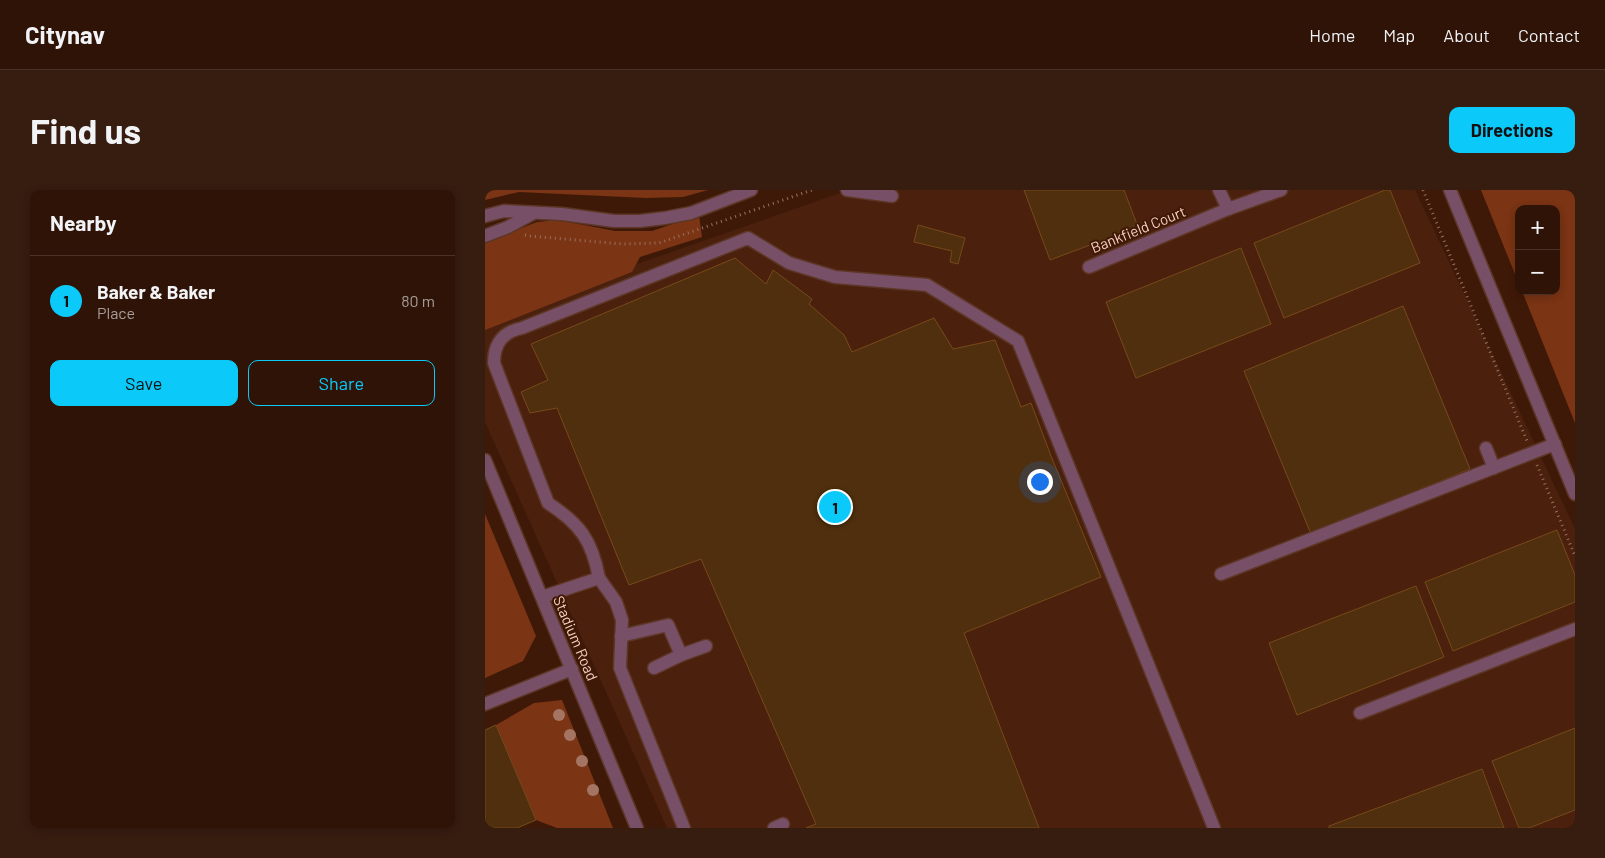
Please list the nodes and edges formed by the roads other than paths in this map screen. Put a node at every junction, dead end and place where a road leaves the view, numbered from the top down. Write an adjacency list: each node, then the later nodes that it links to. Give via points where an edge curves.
1 (751, 190): 8 (street, via 691,213 640,221)
2 (847, 190): 6 (street)
3 (1219, 190): 7 (street)
4 (1281, 190): 7 (street, Bankfield Court)
5 (1450, 190): 12 (street)
6 (892, 196)
7 (1228, 210): 11 (street, Bankfield Court)
8 (534, 213): 9 (street, via 504,211); 10 (street)
9 (485, 216)
10 (485, 236)
11 (1089, 267)
12 (1555, 444): 15 (street); 16 (street)
13 (1486, 448): 15 (street)
14 (485, 460): 19 (street, Stadium Road)
15 (1494, 468): 17 (street)
16 (1575, 494)
17 (1221, 574)
18 (599, 578): 19 (street); 21 (street, via 616,602 622,620); 30 (street, via 595,556 584,534 568,516 548,503 494,363 497,343 503,335 748,238 789,263 835,278 927,285 1018,341)
19 (542, 597): 25 (street, Stadium Road)
20 (1575, 630): 27 (street)
21 (621, 636): 23 (street, via 669,625); 29 (street, via 620,668)
22 (706, 646): 23 (street)
23 (681, 655): 24 (street)
24 (654, 668)
25 (572, 669): 26 (street); 28 (street, Stadium Road)
26 (485, 704)
27 (1360, 713)
28 (637, 828)
29 (684, 828)
30 (1214, 828)

